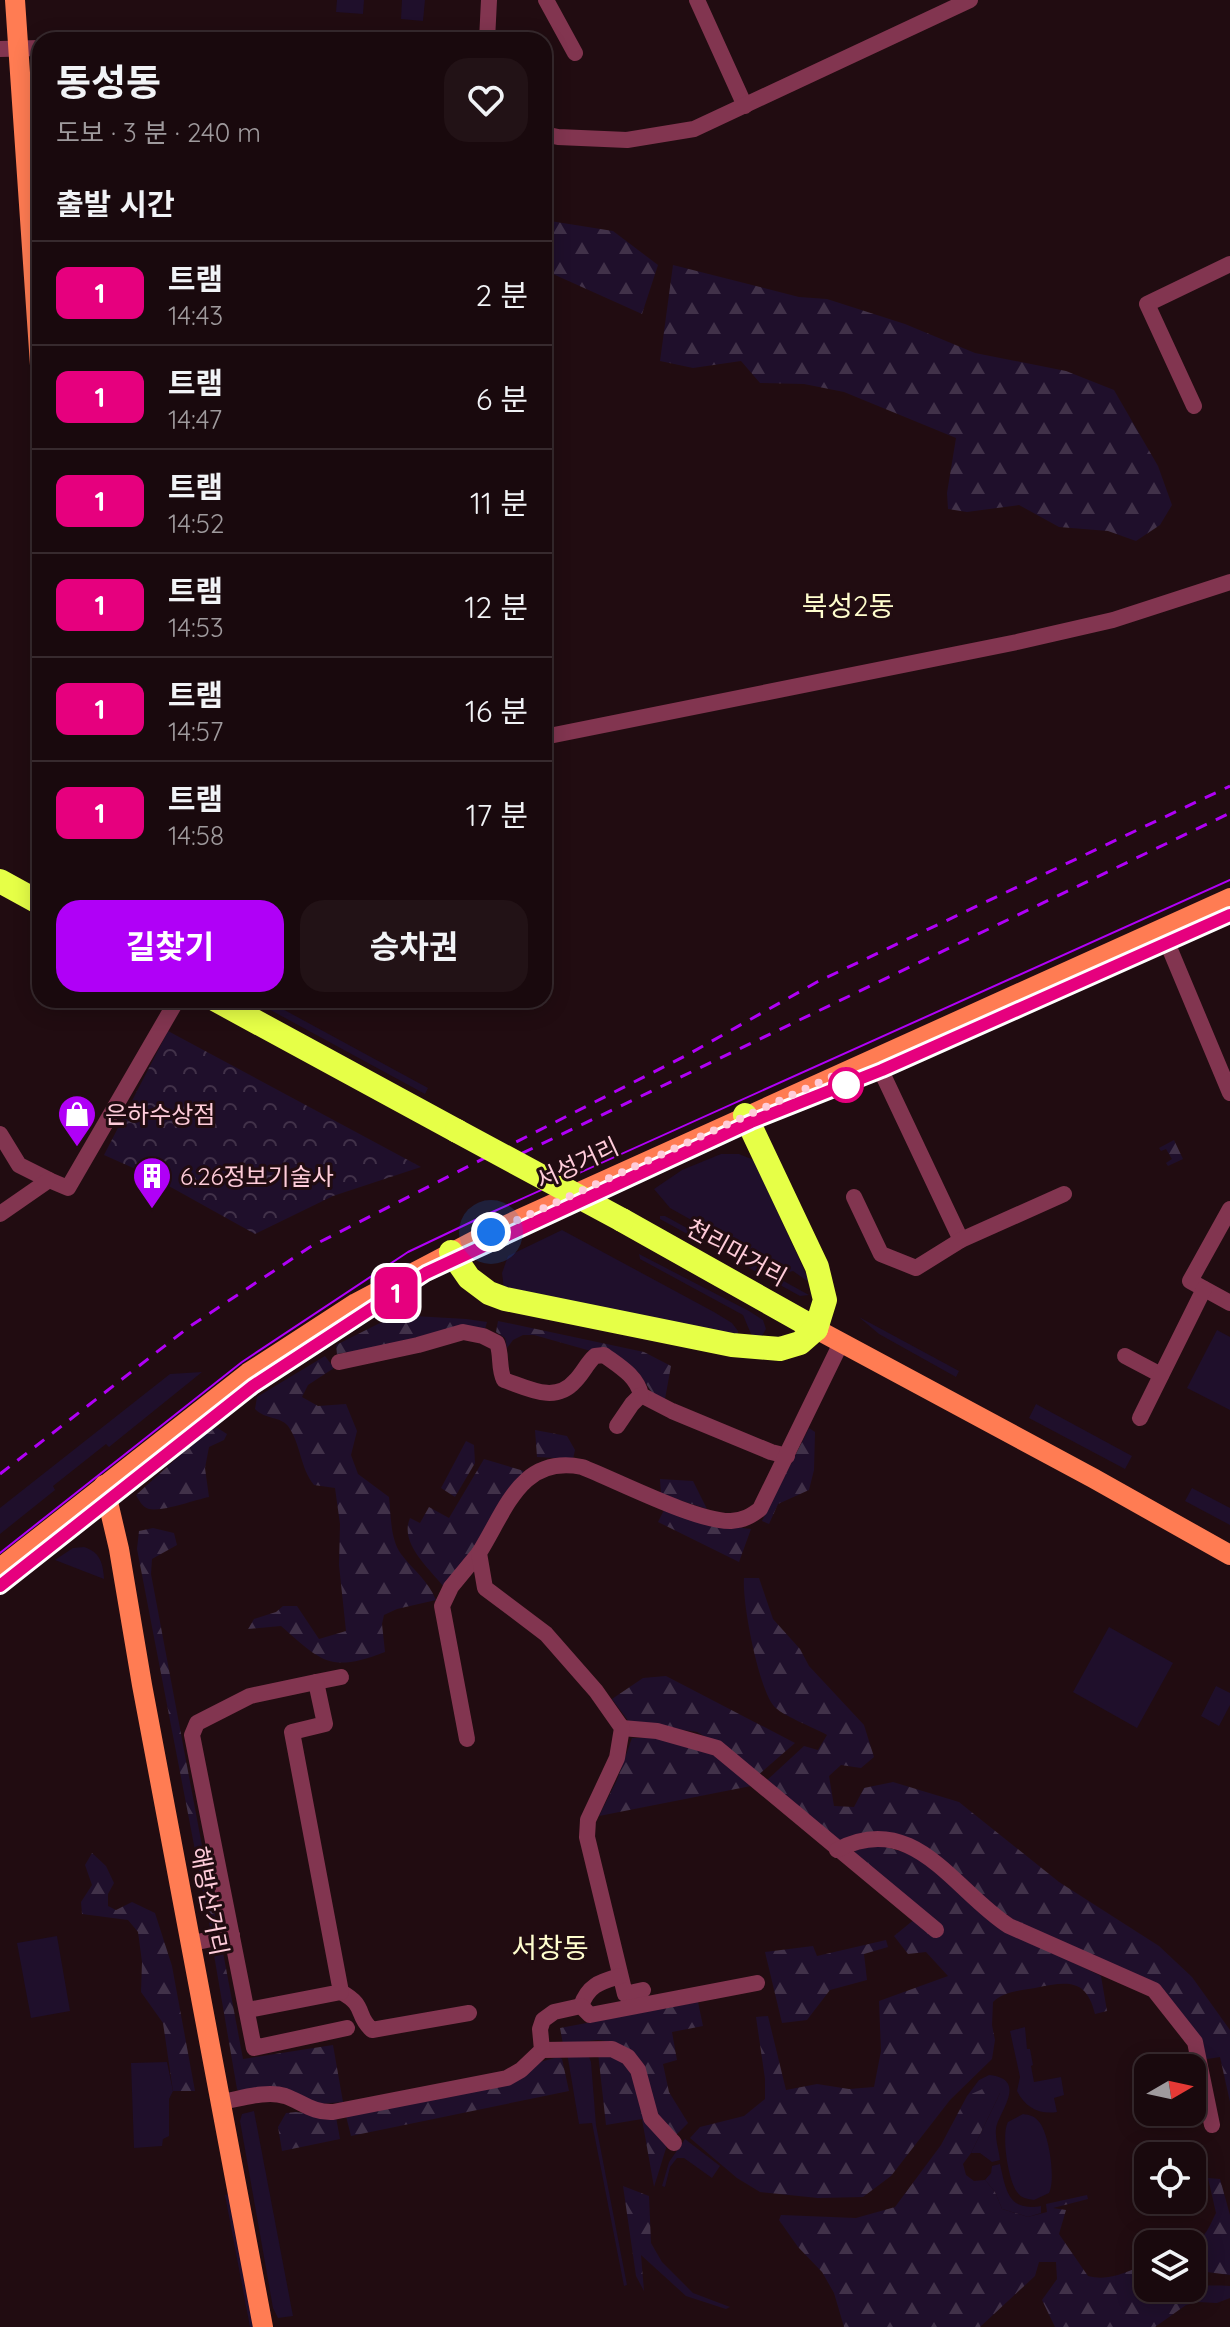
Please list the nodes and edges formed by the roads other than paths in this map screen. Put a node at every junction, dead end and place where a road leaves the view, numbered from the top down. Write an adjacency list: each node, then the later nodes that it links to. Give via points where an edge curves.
1 (15, 0): 8 (main road)
2 (489, 0): 6 (street)
3 (546, 0): 9 (street)
4 (697, 0): 10 (street)
5 (970, 0): 10 (street)
6 (487, 32)
7 (32, 48): 8 (street)
8 (10, 49): 13 (main road)
9 (575, 53)
10 (745, 106): 11 (street, via 694,129 627,140)
11 (552, 136)
12 (1230, 264): 14 (street, via 1147,304)
13 (32, 281)
14 (1194, 406)
15 (1230, 582): 16 (street, via 1113,620 1031,639)
16 (552, 735)
17 (0, 881): 19 (highway)
18 (1230, 898): 20 (main road, 서성거리)
19 (32, 899)
20 (1161, 928): 23 (main road, 서성거리); 24 (street)
21 (172, 1008): 27 (street, via 68,1188)
22 (231, 1008): 36 (highway, 천리마거리, bridge)
23 (875, 1058): 25 (main road, 서성거리); 32 (street)
24 (1230, 1093)
25 (745, 1115): 33 (main road, 서성거리); 36 (highway, via 817,1267 825,1300)
26 (0, 1134): 27 (street, via 19,1165)
27 (49, 1180): 31 (street)
28 (1064, 1194): 32 (street)
29 (854, 1197): 32 (street, via 881,1254 916,1268)
30 (1230, 1209): 34 (street, via 1190,1281)
31 (0, 1214)
32 (961, 1240)
33 (451, 1252): 36 (highway, via 478,1286 521,1303 732,1345 780,1349 800,1343); 45 (main road, 서성거리, via 356,1303 248,1373)
34 (1204, 1289): 35 (street); 40 (street)
35 (1230, 1303)
36 (816, 1329): 37 (main road, 천리마거리)
37 (841, 1343): 44 (street); 47 (main road, 천리마거리)
38 (1125, 1356): 40 (street)
39 (339, 1362): 41 (street, via 463,1332 497,1343 504,1380 561,1393 595,1356 604,1355 633,1378)
40 (1161, 1375): 42 (street)
41 (641, 1395): 43 (street); 44 (street)
42 (1140, 1418)
43 (617, 1426)
44 (787, 1456): 46 (street, via 760,1509 732,1521 708,1519 582,1467 561,1463 542,1468 525,1478)
45 (104, 1485): 48 (main road, 서성거리); 58 (main road, 해방산거리)
46 (479, 1553): 49 (street); 50 (street)
47 (1230, 1555)
48 (0, 1568)
49 (451, 1587): 50 (street); 54 (street, via 442,1614)
50 (485, 1588): 53 (street, via 546,1634)
51 (341, 1677): 52 (street)
52 (316, 1682): 57 (street, via 239,1700 193,1728); 62 (street, via 325,1724 292,1732)
53 (622, 1728): 55 (street, via 657,1731 717,1748); 59 (street, via 617,1758 588,1820 587,1837)
54 (467, 1739)
55 (837, 1850): 56 (street); 69 (street, via 880,1839 909,1845 1009,1926 1154,1990 1195,2042)
56 (936, 1930)
57 (232, 1935): 58 (street); 64 (street)
58 (192, 1943): 68 (main road, 해방산거리)
59 (620, 1976): 61 (street, via 625,1994); 63 (street, via 596,1983)
60 (757, 1983): 63 (street, via 590,2015)
61 (643, 1990)
62 (341, 1992): 64 (street); 65 (street, via 356,2000 372,2030)
63 (581, 2006): 67 (street, via 543,2020)
64 (248, 2010): 66 (street, via 254,2048)
65 (469, 2013)
66 (347, 2028)
67 (542, 2050): 68 (street, via 507,2078 333,2112 314,2110 282,2095); 70 (street, via 612,2049 628,2057 638,2070 651,2118)
68 (221, 2102): 71 (main road, 해방산거리)
69 (1212, 2125)
70 (674, 2143)
71 (263, 2327)

